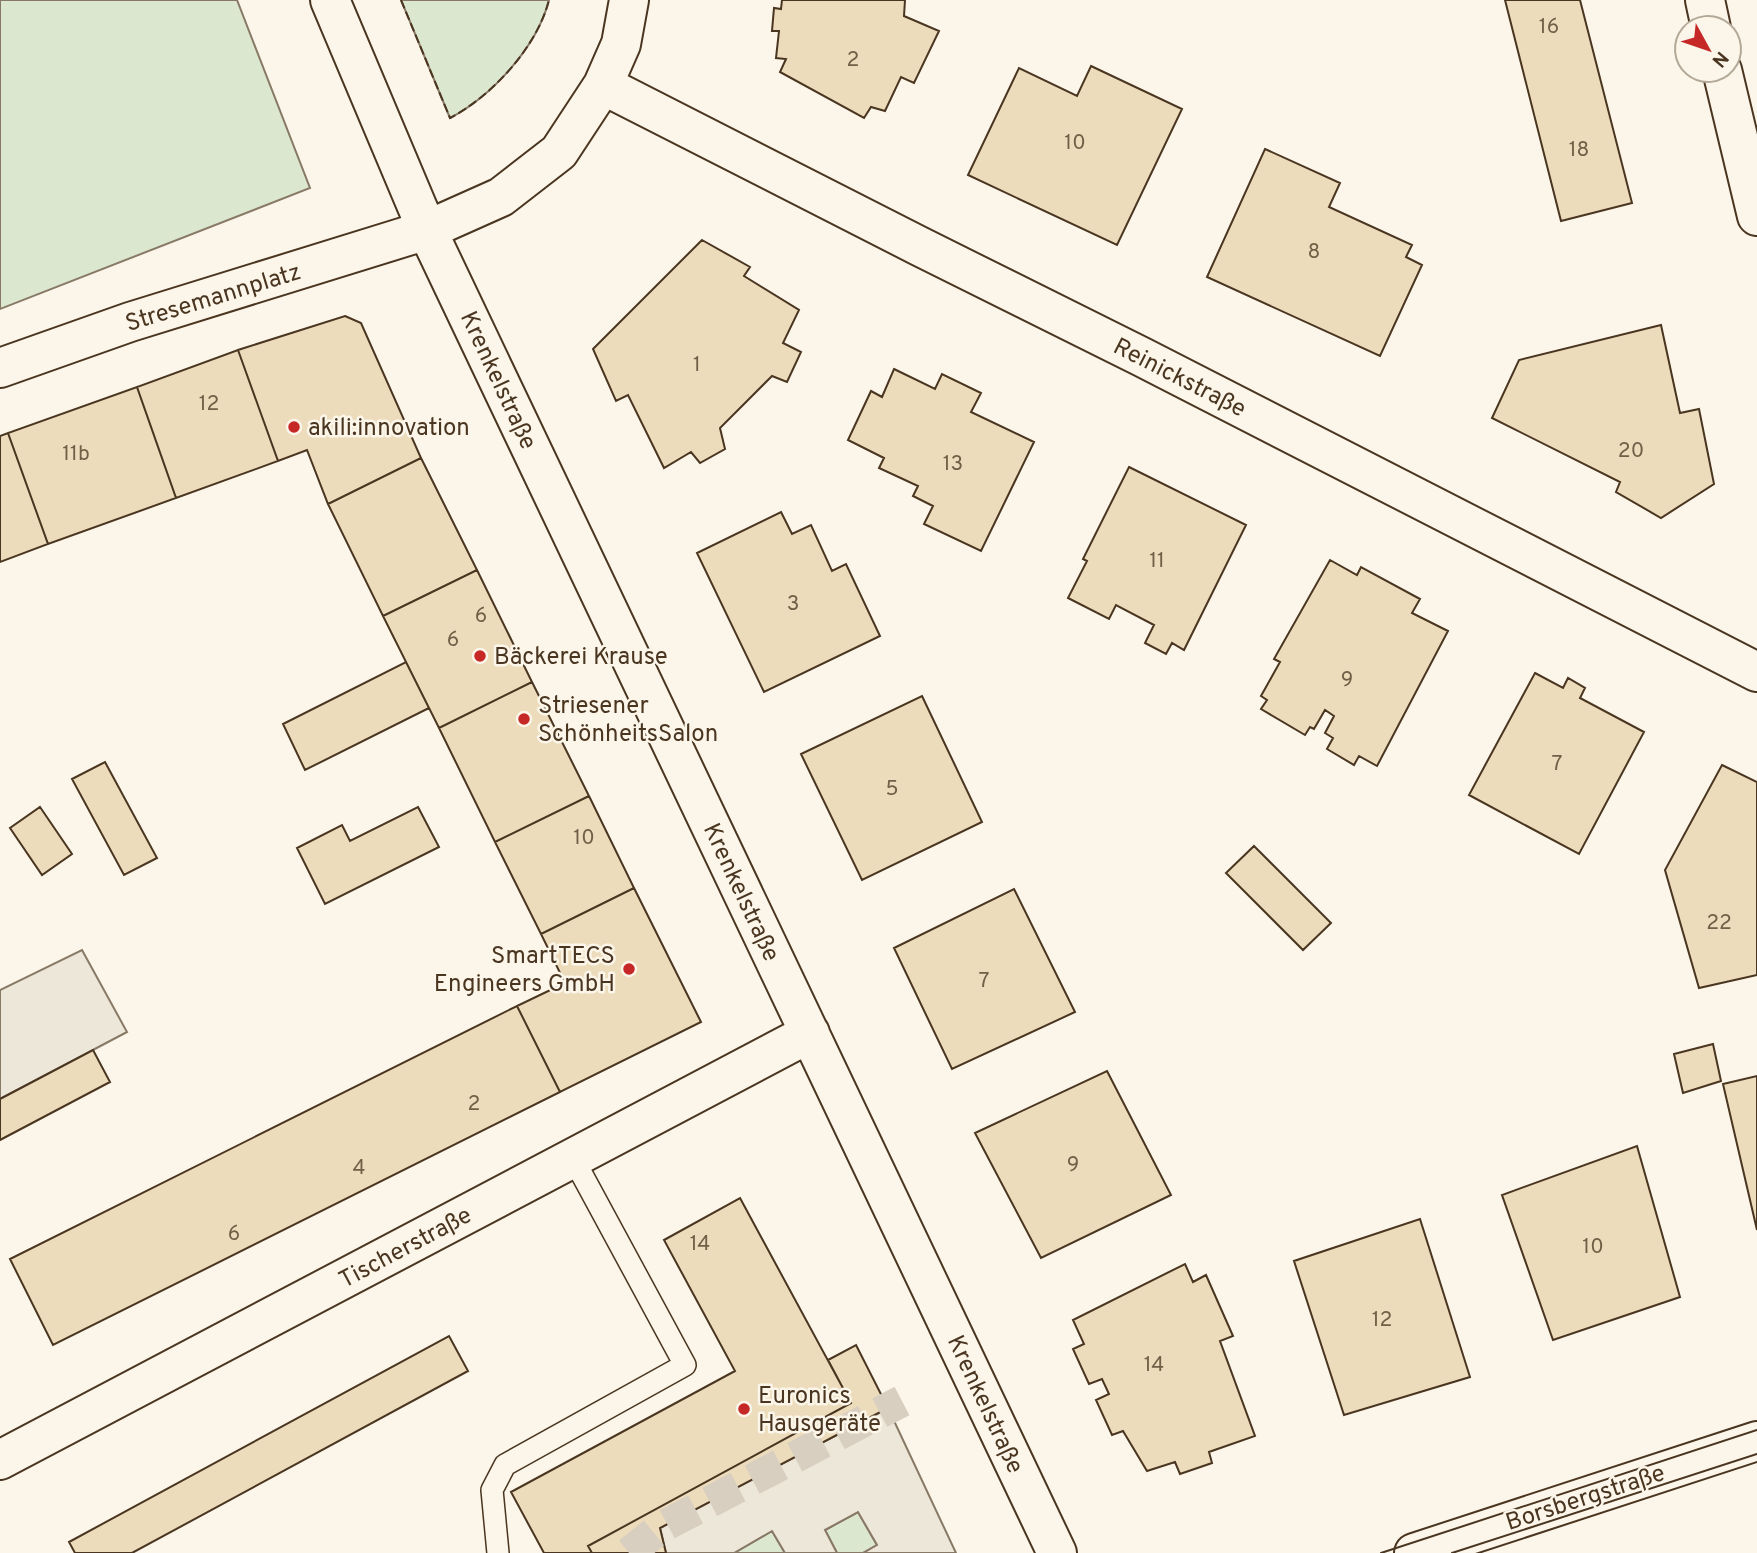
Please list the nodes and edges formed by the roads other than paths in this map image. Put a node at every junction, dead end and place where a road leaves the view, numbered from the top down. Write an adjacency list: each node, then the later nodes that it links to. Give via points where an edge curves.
1 (330, 0): 6 (street)
2 (629, 0): 4 (street, Stresemannplatz, via 621,44)
3 (1724, 84): 5 (street)
4 (603, 85): 6 (street, Stresemannplatz, via 559,152 501,197); 8 (street, Reinickstraße)
5 (1757, 216)
6 (427, 230): 7 (street, Stresemannplatz, via 130,322); 9 (street, Krenkelstraße)
7 (0, 368)
8 (1757, 672)
9 (810, 1033): 10 (street, Tischerstraße); 14 (street, Krenkelstraße)
10 (573, 1158): 12 (street, Tischerstraße); 13 (lane, via 685,1365 505,1465 492,1490)
11 (1757, 1441): 15 (street, Borsbergstraße)
12 (0, 1460)
13 (498, 1553)
14 (1057, 1553)
15 (1414, 1553)

